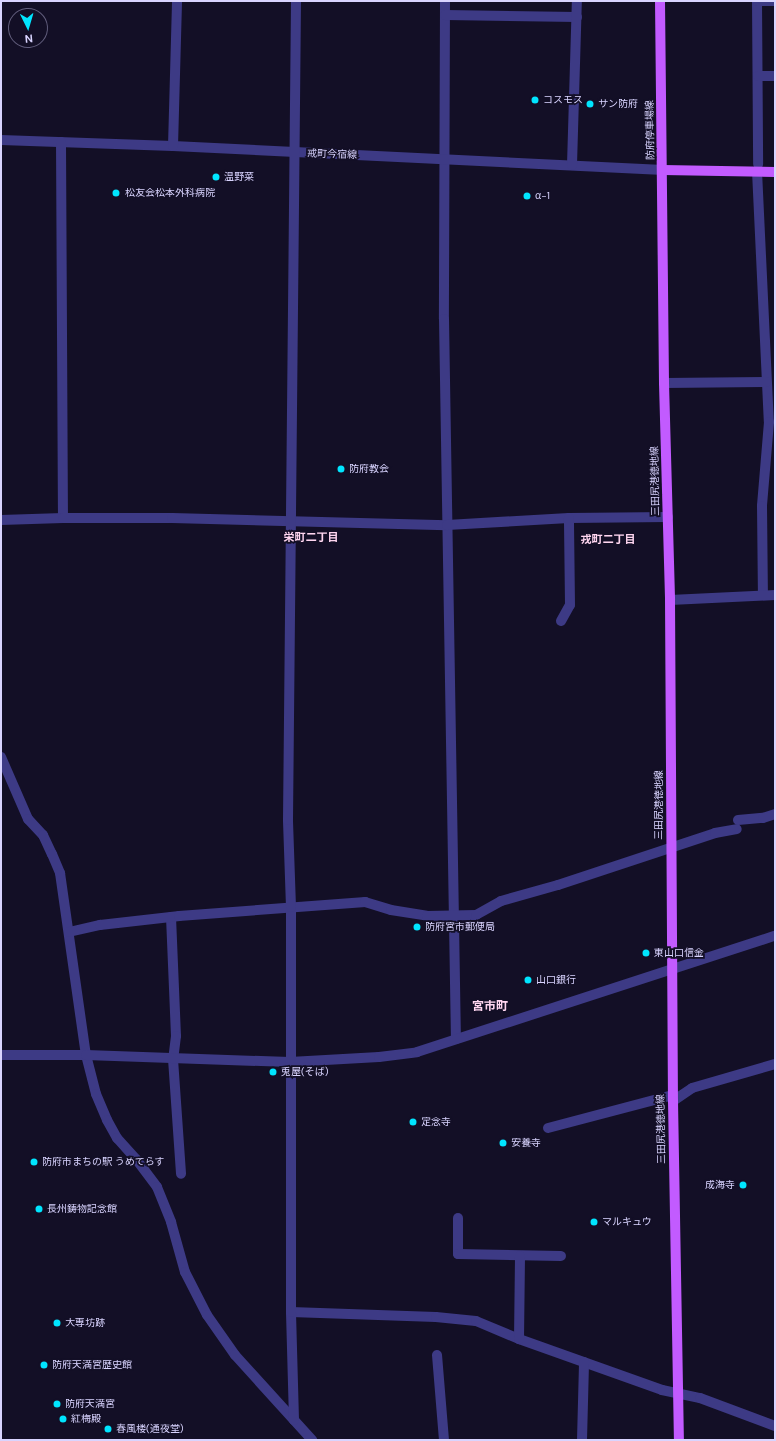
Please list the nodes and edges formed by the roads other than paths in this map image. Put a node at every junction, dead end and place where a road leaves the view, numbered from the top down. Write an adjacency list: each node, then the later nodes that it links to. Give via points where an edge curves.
1 (177, 1): 14 (street)
2 (296, 1): 15 (street)
3 (445, 1): 8 (street)
4 (577, 1): 9 (street)
5 (660, 1): 19 (main road, 防府停車場線)
6 (757, 1): 7 (street); 10 (street)
7 (775, 1)
8 (445, 15): 9 (street); 16 (street)
9 (577, 17): 17 (street)
10 (758, 76): 11 (street); 18 (street)
11 (775, 76)
12 (1, 140): 13 (street, 戒町今宿線)
13 (61, 142): 14 (street, 戒町今宿線); 24 (street)
14 (173, 146): 15 (street, 戒町今宿線)
15 (294, 152): 16 (street, 戒町今宿線); 27 (street)
16 (443, 158): 17 (street, 戒町今宿線); 28 (street)
17 (572, 165): 19 (street, 戒町今宿線)
18 (758, 167): 19 (main road, 防府停車場線); 20 (main road, 防府停車場線); 21 (street)
19 (663, 170): 22 (main road, 三田尻港徳地線)
20 (775, 172)
21 (766, 382): 22 (street); 29 (street, via 769,422 762,506)
22 (664, 384): 23 (main road, 三田尻港徳地線)
23 (668, 517): 25 (street); 31 (main road, 三田尻港徳地線)
24 (63, 518): 26 (street); 27 (street)
25 (570, 518): 28 (street); 32 (street, via 570,605)
26 (1, 520)
27 (292, 520): 28 (street); 36 (street, via 288,820)
28 (447, 525): 37 (street)
29 (763, 594): 30 (street); 31 (street)
30 (775, 595)
31 (670, 600): 35 (main road, 三田尻港徳地線)
32 (561, 621)
33 (1, 757): 39 (street, via 28,819 43,835 60,873)
34 (775, 814): 35 (street)
35 (671, 847): 37 (street, via 501,901 476,915); 41 (main road, 三田尻港徳地線)
36 (291, 906): 37 (street, via 365,902 391,910 427,916); 38 (street); 46 (street)
37 (453, 915): 42 (street)
38 (171, 917): 39 (street, via 100,925); 45 (street, via 176,1036)
39 (69, 932): 44 (street)
40 (775, 936): 41 (street)
41 (673, 968): 42 (street); 48 (main road, 三田尻港徳地線)
42 (456, 1040): 46 (street, via 417,1052 387,1056)
43 (1, 1055): 44 (street)
44 (86, 1055): 45 (street); 59 (street, via 96,1094 107,1120 117,1138 157,1187 171,1222 185,1272 207,1315 235,1355)
45 (173, 1059): 46 (street); 50 (street)
46 (290, 1062): 54 (street)
47 (775, 1064): 48 (street, via 692,1088)
48 (673, 1098): 49 (street); 58 (main road, 三田尻港徳地線)
49 (548, 1128)
50 (181, 1174)
51 (458, 1218): 52 (street, via 458,1254)
52 (520, 1256): 53 (street); 55 (street)
53 (562, 1256)
54 (291, 1312): 55 (street, via 460,1319 476,1321); 59 (street)
55 (519, 1339): 57 (street)
56 (437, 1355): 62 (street)
57 (584, 1362): 58 (street, via 662,1390); 63 (street)
58 (678, 1392): 60 (street); 64 (main road, 三田尻港徳地線)
59 (294, 1420): 61 (street)
60 (775, 1426)
61 (312, 1440)
62 (444, 1440)
63 (582, 1440)
64 (679, 1440)

